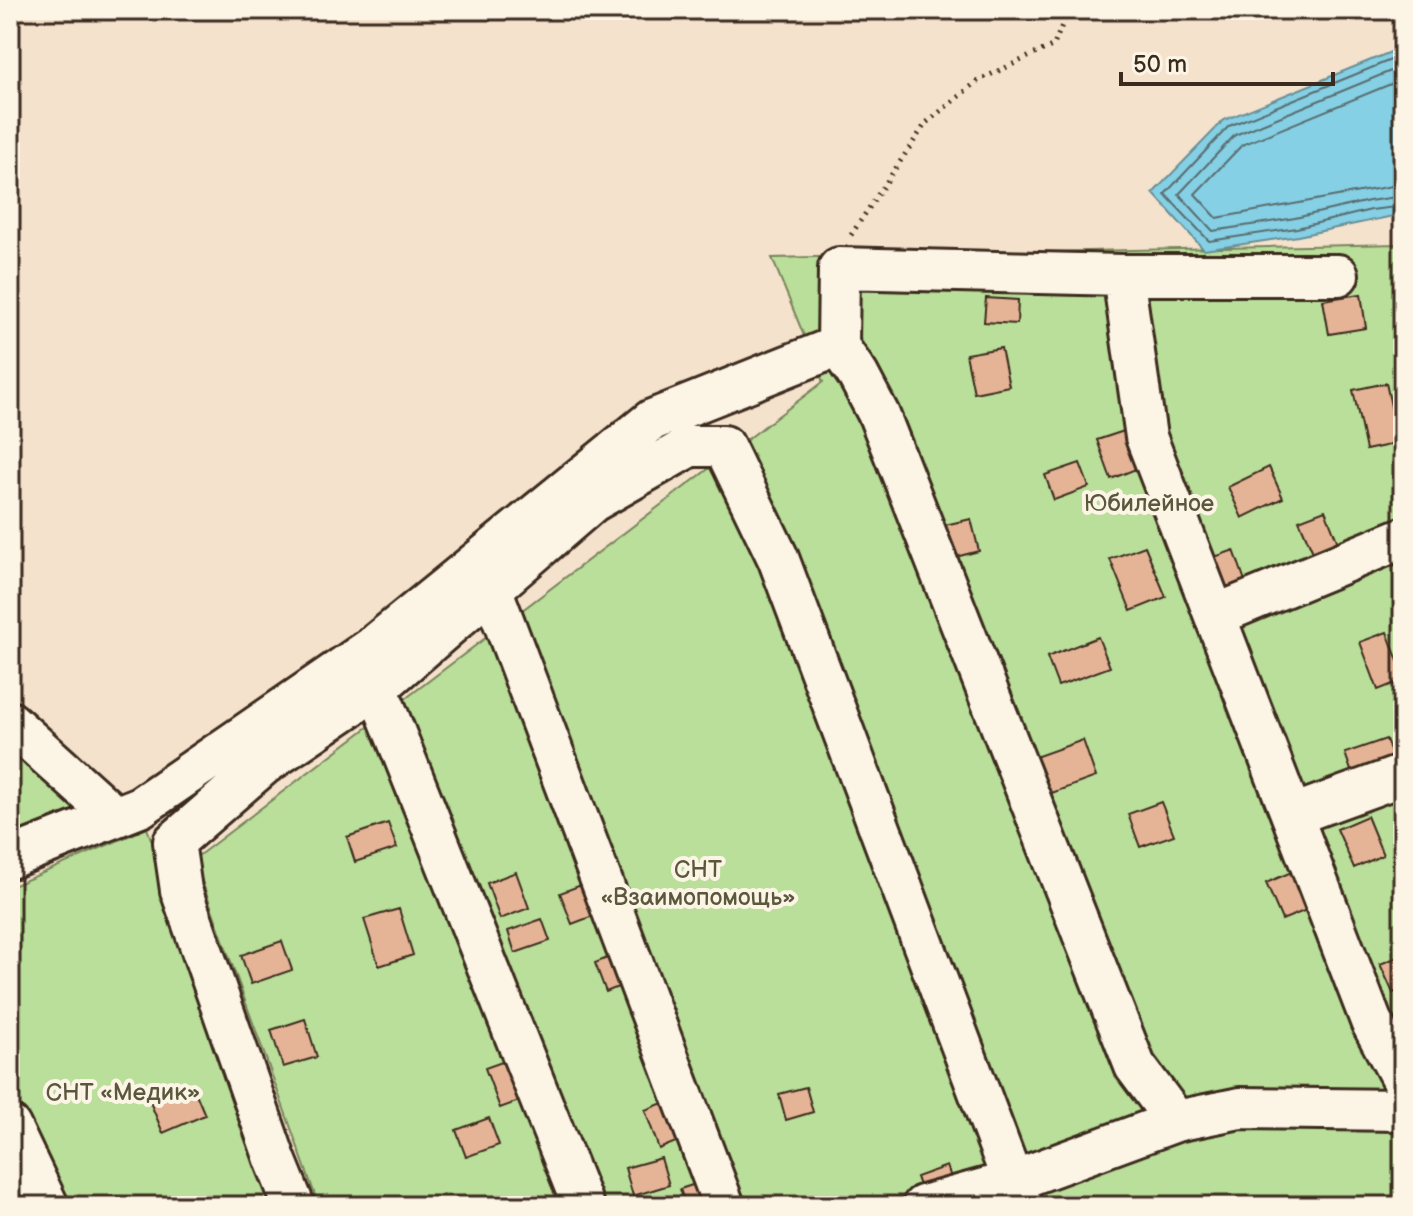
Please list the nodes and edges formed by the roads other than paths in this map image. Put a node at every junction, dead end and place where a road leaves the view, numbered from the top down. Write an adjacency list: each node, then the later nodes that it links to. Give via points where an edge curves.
1 (1123, 275): 2 (lane); 3 (lane, via 839,268); 6 (lane, via 1146,437)
2 (1338, 275)
3 (838, 346): 11 (lane, via 652,420 370,649 140,807); 16 (lane, via 879,415 1135,1066)
4 (1403, 538): 6 (lane)
5 (491, 588): 7 (lane); 18 (lane, via 592,502 690,446 724,446 784,572); 22 (lane)
6 (1216, 615): 10 (lane)
7 (377, 688): 20 (lane, via 263,765 174,842 181,890); 21 (lane)
8 (10, 722): 11 (lane)
9 (1403, 775): 10 (lane)
10 (1293, 815): 13 (lane, via 1371,1021)
11 (114, 816): 12 (lane)
12 (10, 858)
13 (1393, 1039): 14 (lane)
14 (1403, 1081)
15 (1403, 1110): 16 (lane, via 1240,1108)
16 (1176, 1121): 18 (lane)
17 (10, 1126): 19 (lane)
18 (1017, 1193): 23 (lane)
19 (48, 1206)
20 (294, 1206)
21 (583, 1206)
22 (724, 1206)
23 (923, 1206)

